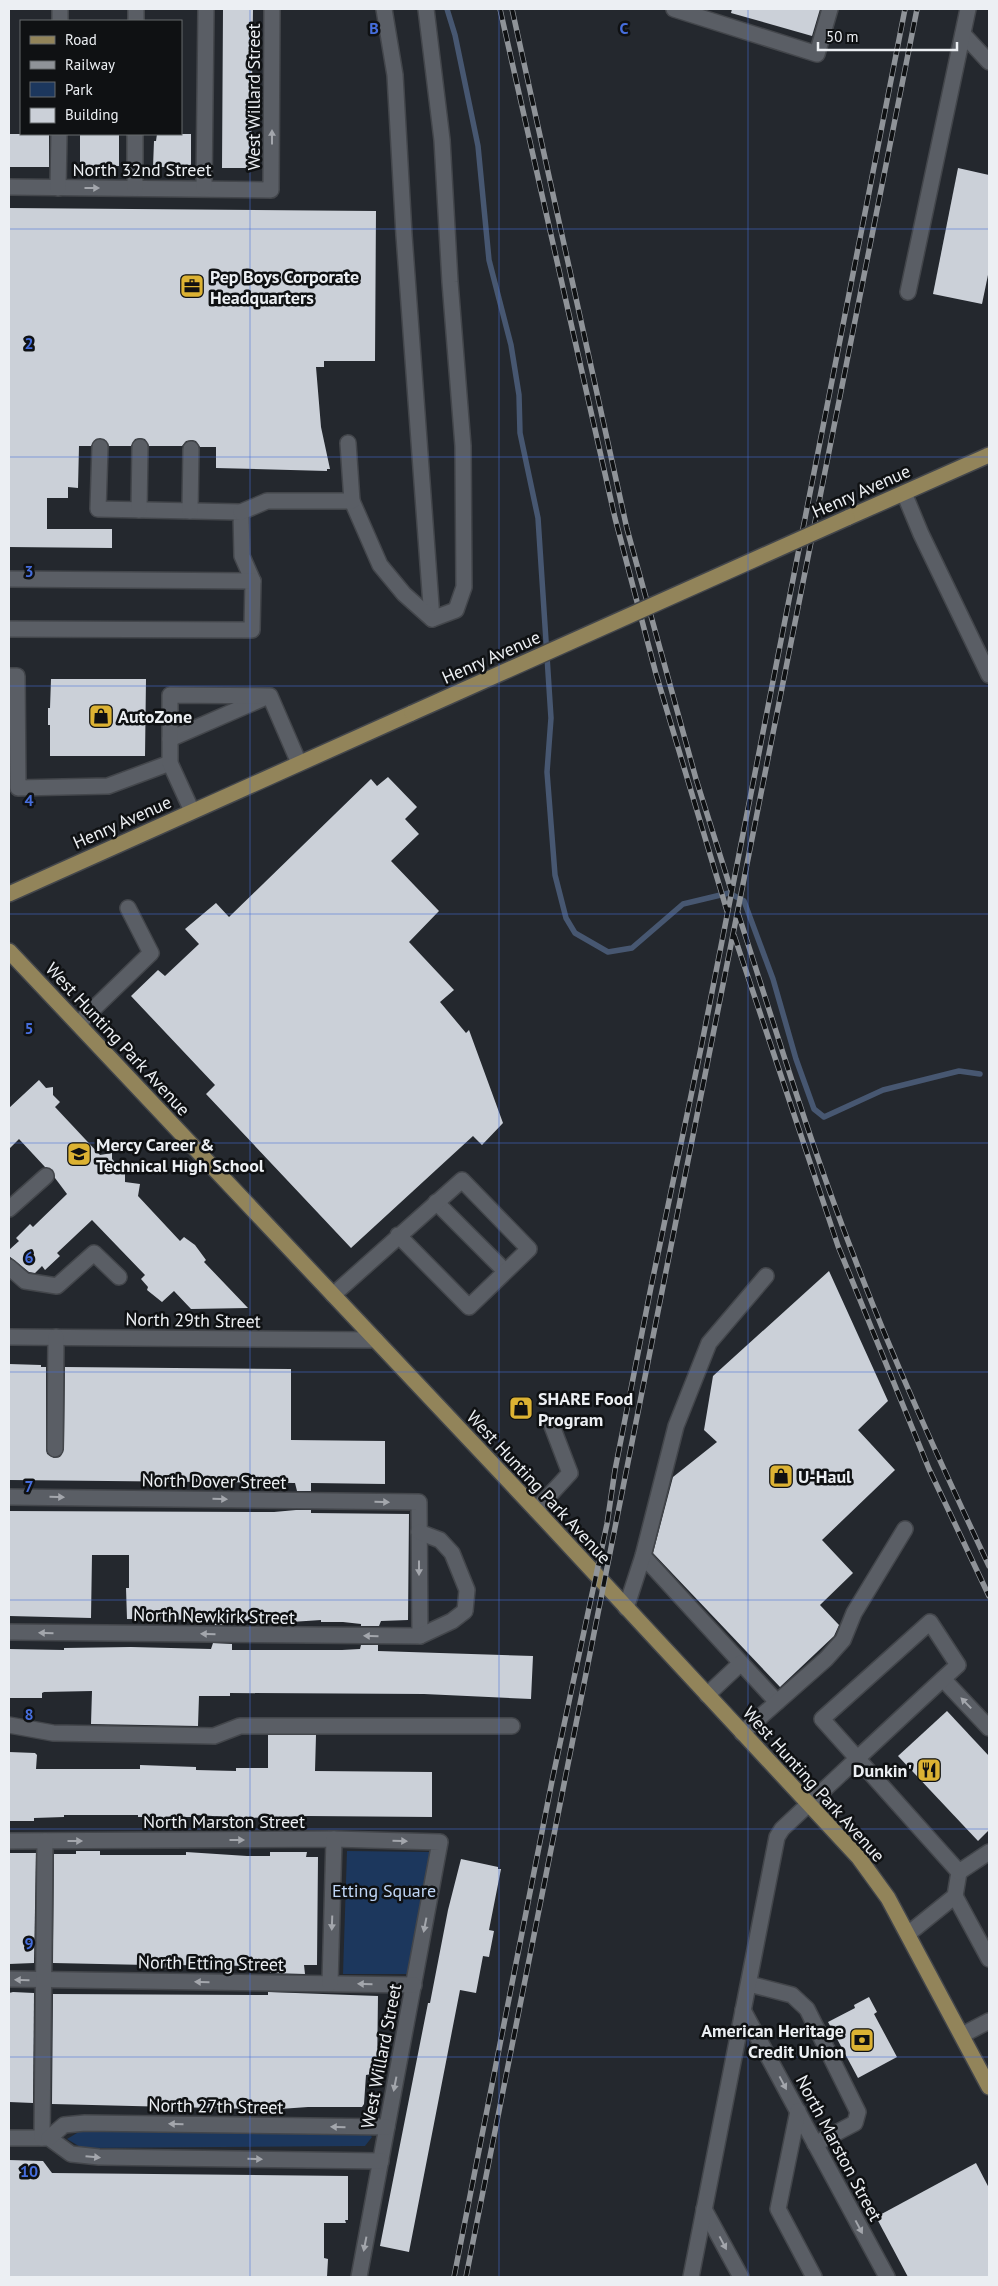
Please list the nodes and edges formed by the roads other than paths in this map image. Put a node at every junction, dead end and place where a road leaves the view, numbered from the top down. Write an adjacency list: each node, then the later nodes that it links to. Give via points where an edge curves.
1 (206, 9): 16 (street)
2 (272, 9): 12 (street, West Willard Street, one-way to 2)
3 (384, 9): 30 (street, via 395,75)
4 (426, 9): 30 (street, via 442,140 463,446 464,587 456,610)
5 (674, 9): 6 (street, via 817,54)
6 (830, 9)
7 (968, 9): 8 (street)
8 (963, 34): 9 (street); 17 (street)
9 (989, 62)
10 (59, 135): 14 (street)
11 (135, 135): 15 (street)
12 (271, 185): 16 (street, North 32nd Street, via 271,190)
13 (9, 187): 14 (street, North 32nd Street)
14 (58, 188): 15 (street, North 32nd Street, one-way to 15)
15 (135, 188): 16 (street, North 32nd Street)
16 (204, 188)
17 (908, 292)
18 (348, 443): 24 (street)
19 (140, 446): 25 (street)
20 (100, 447): 25 (street, via 98,510)
21 (191, 449): 26 (street)
22 (989, 454): 23 (main road, Henry Avenue)
23 (904, 493): 32 (street); 37 (main road, Henry Avenue, bridge)
24 (352, 501): 27 (street, via 267,501); 30 (street, via 380,564 404,594)
25 (139, 510): 26 (street)
26 (190, 511): 27 (street)
27 (241, 512): 29 (street, via 242,556)
28 (9, 579): 29 (street)
29 (253, 581): 31 (street, via 252,630)
30 (432, 619)
31 (9, 628)
32 (989, 675)
33 (9, 676): 38 (street, via 17,676)
34 (270, 696): 35 (street); 35 (street, via 170,695); 37 (street)
35 (170, 739): 36 (street)
36 (170, 763): 38 (street, via 108,786 18,788); 39 (street)
37 (299, 763): 39 (main road, Henry Avenue)
38 (14, 778)
39 (192, 811): 40 (main road, Henry Avenue)
40 (9, 894)
41 (128, 908): 43 (street, via 151,954)
42 (9, 951): 43 (main road, West Hunting Park Avenue)
43 (78, 1024): 52 (main road, West Hunting Park Avenue)
44 (46, 1176): 46 (street)
45 (436, 1202): 47 (street); 49 (street); 49 (street, via 462,1180 529,1249)
46 (9, 1210)
47 (398, 1235): 49 (street, via 469,1306); 52 (street)
48 (9, 1267): 51 (street, via 25,1281 57,1286 94,1253)
49 (505, 1271)
50 (766, 1276): 62 (street, via 709,1343 676,1426)
51 (119, 1277)
52 (334, 1294): 55 (main road, West Hunting Park Avenue)
53 (9, 1337): 54 (street, North 29th Street)
54 (56, 1337): 55 (street, North 29th Street); 57 (street)
55 (376, 1340): 59 (main road, West Hunting Park Avenue)
56 (552, 1426): 59 (street, via 570,1473)
57 (55, 1449)
58 (9, 1496): 61 (street, North Dover Street, one-way to 61, via 419,1502)
59 (536, 1510): 63 (main road, West Hunting Park Avenue)
60 (906, 1529): 69 (street, via 854,1613 843,1640)
61 (419, 1532): 65 (street, one-way to 65); 65 (street, via 440,1540 452,1553 466,1590 465,1611)
62 (643, 1556): 63 (street); 66 (street)
63 (626, 1608): 68 (main road, West Hunting Park Avenue)
64 (9, 1632): 65 (street, North Newkirk Street, one-way to 64)
65 (420, 1636)
66 (741, 1662): 68 (street); 69 (street)
67 (942, 1679): 72 (street, one-way to 67); 74 (street); 74 (street, via 958,1665 930,1622 822,1718)
68 (707, 1695): 73 (main road, West Hunting Park Avenue)
69 (777, 1702): 73 (street)
70 (9, 1725): 71 (street, via 53,1733 214,1736 240,1726)
71 (512, 1726)
72 (989, 1728)
73 (742, 1733): 75 (main road, West Hunting Park Avenue)
74 (858, 1758): 75 (street); 81 (street)
75 (809, 1804): 83 (main road, West Hunting Park Avenue, via 869,1871); 90 (street, via 777,1837)
76 (334, 1840): 78 (street, North Marston Street, one-way to 76); 79 (street, North Marston Street, one-way to 79); 88 (street, one-way to 88)
77 (9, 1841): 78 (street, North Marston Street)
78 (45, 1841): 87 (street)
79 (440, 1842): 89 (street, West Willard Street, one-way to 89)
80 (989, 1852): 81 (street)
81 (959, 1872): 82 (street)
82 (955, 1896): 83 (street); 84 (street)
83 (908, 1934): 93 (main road, West Hunting Park Avenue)
84 (984, 1935): 85 (street)
85 (989, 1959)
86 (9, 1979): 87 (street, North Etting Street, one-way to 86)
87 (44, 1980): 88 (street, North Etting Street, one-way to 87); 98 (street)
88 (330, 1983): 89 (street, North Etting Street, one-way to 88)
89 (414, 1984): 96 (street, West Willard Street, one-way to 96)
90 (748, 1984): 91 (street); 99 (street, via 792,1995 807,2010 858,2112 855,2123)
91 (743, 2010): 95 (street, North Marston Street, one-way to 95); 101 (street)
92 (989, 2021): 93 (street)
93 (962, 2036): 94 (main road, West Hunting Park Avenue)
94 (989, 2087)
95 (798, 2111): 99 (street, North Marston Street); 105 (street, via 778,2209)
96 (387, 2127): 98 (street, North 27th Street, one-way to 98, via 85,2123 64,2126); 100 (street, West Willard Street)
97 (9, 2138): 98 (street)
98 (46, 2138): 100 (street, one-way to 100, via 71,2154 99,2157)
99 (815, 2144): 106 (street, North Marston Street, one-way to 106)
100 (381, 2161): 102 (street, West Willard Street, one-way to 102)
101 (704, 2209): 103 (street); 104 (street, one-way to 104)
102 (359, 2277)
103 (690, 2277)
104 (741, 2277)
105 (814, 2277)
106 (886, 2277)

